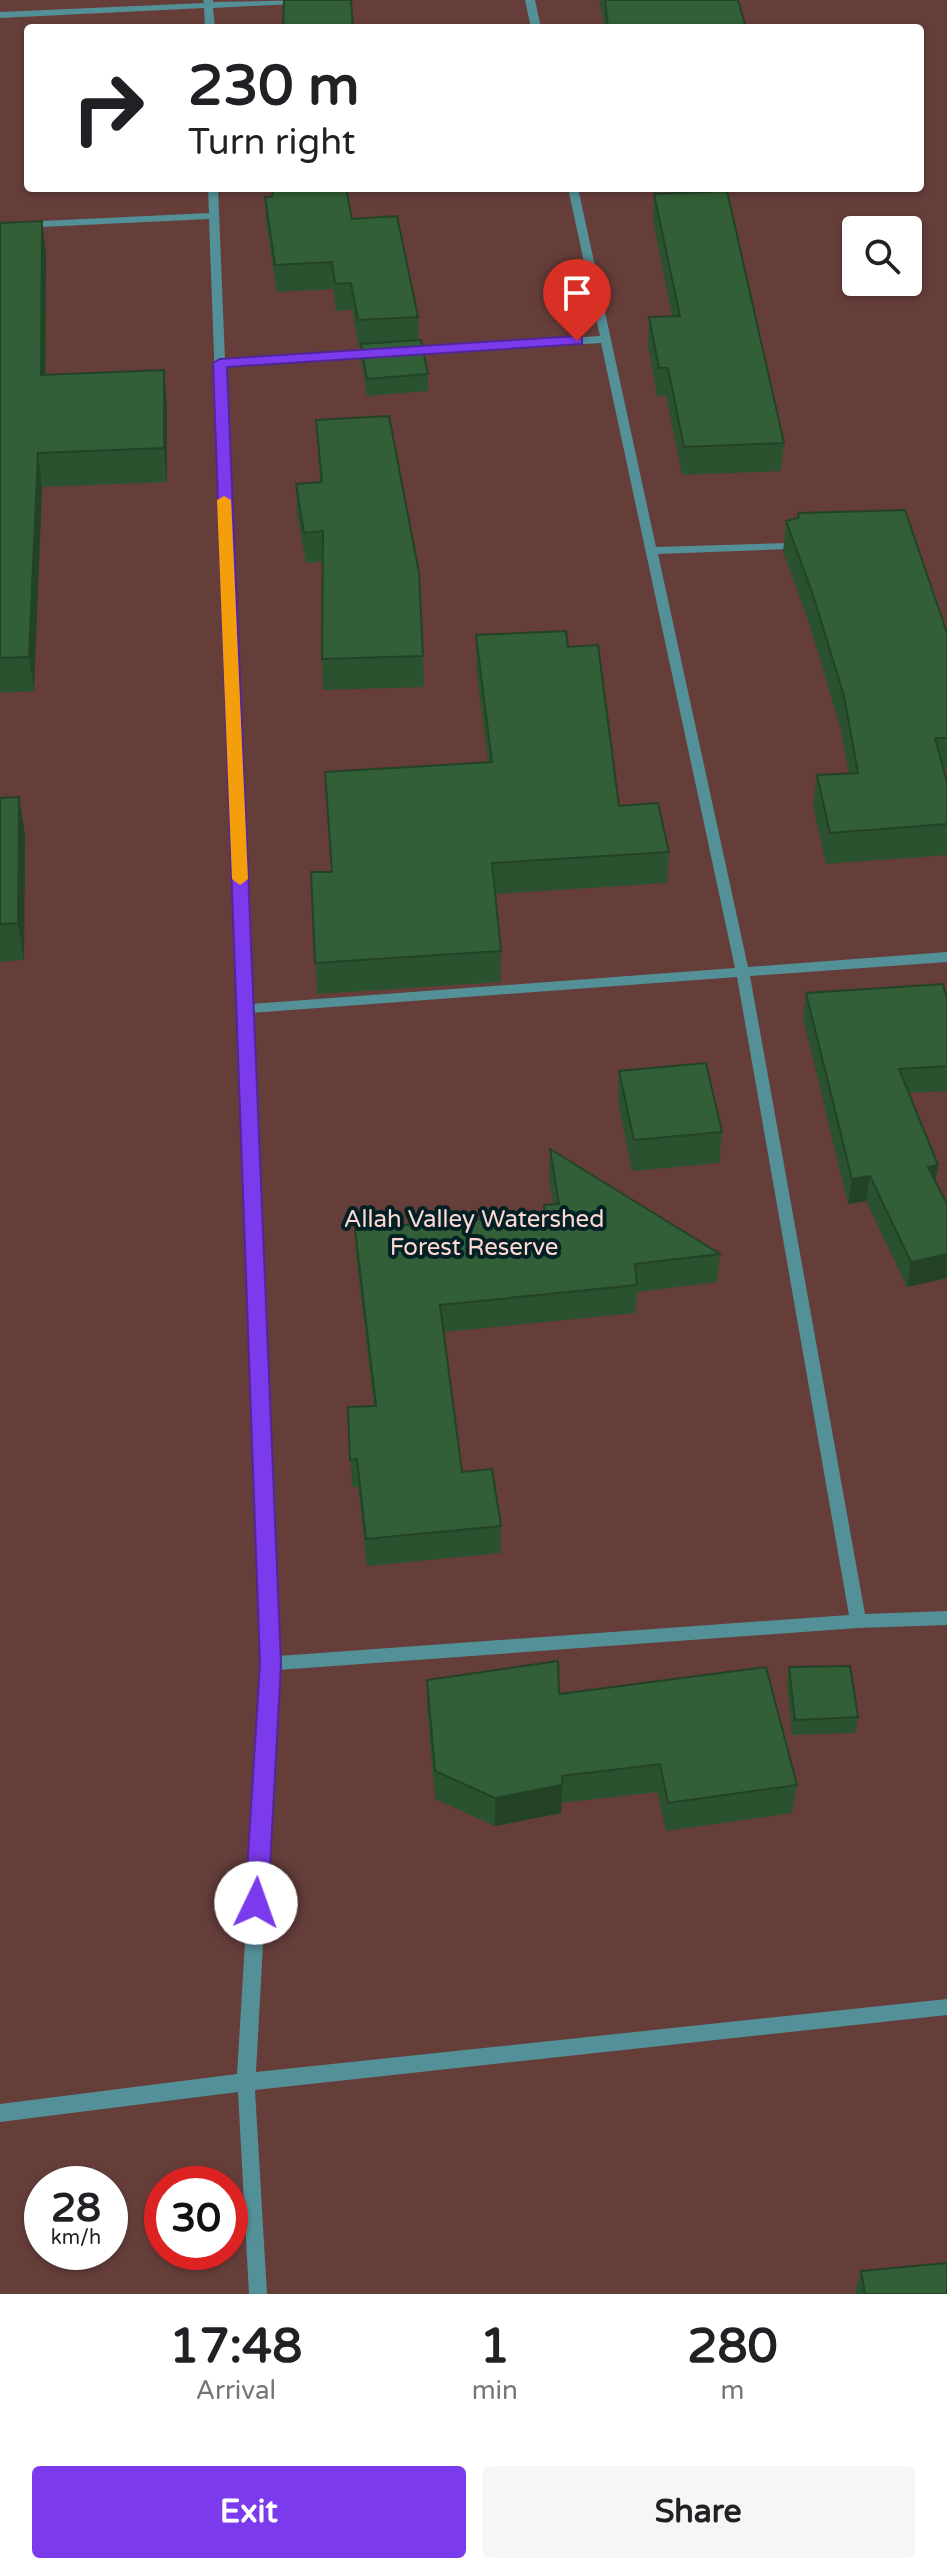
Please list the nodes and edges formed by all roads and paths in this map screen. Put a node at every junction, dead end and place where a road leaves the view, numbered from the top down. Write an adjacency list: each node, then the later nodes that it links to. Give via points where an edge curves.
1 (313, 0): 3 (street)
2 (530, 0): 6 (street)
3 (208, 2): 4 (street); 5 (street)
4 (0, 15)
5 (210, 24)
6 (535, 24)
7 (213, 192): 9 (street)
8 (574, 192): 11 (street)
9 (214, 216): 10 (street); 12 (street)
10 (0, 226)
11 (607, 339): 12 (street); 14 (street)
12 (220, 363): 17 (street)
13 (788, 546): 14 (street)
14 (652, 551): 16 (street)
15 (947, 957): 16 (street)
16 (743, 975): 17 (street); 19 (street)
17 (246, 1009): 20 (street)
18 (947, 1618): 19 (street)
19 (858, 1621): 20 (street)
20 (270, 1664): 22 (street)
21 (947, 2007): 22 (street)
22 (246, 2082): 23 (street); 24 (street)
23 (0, 2113)
24 (258, 2294)

